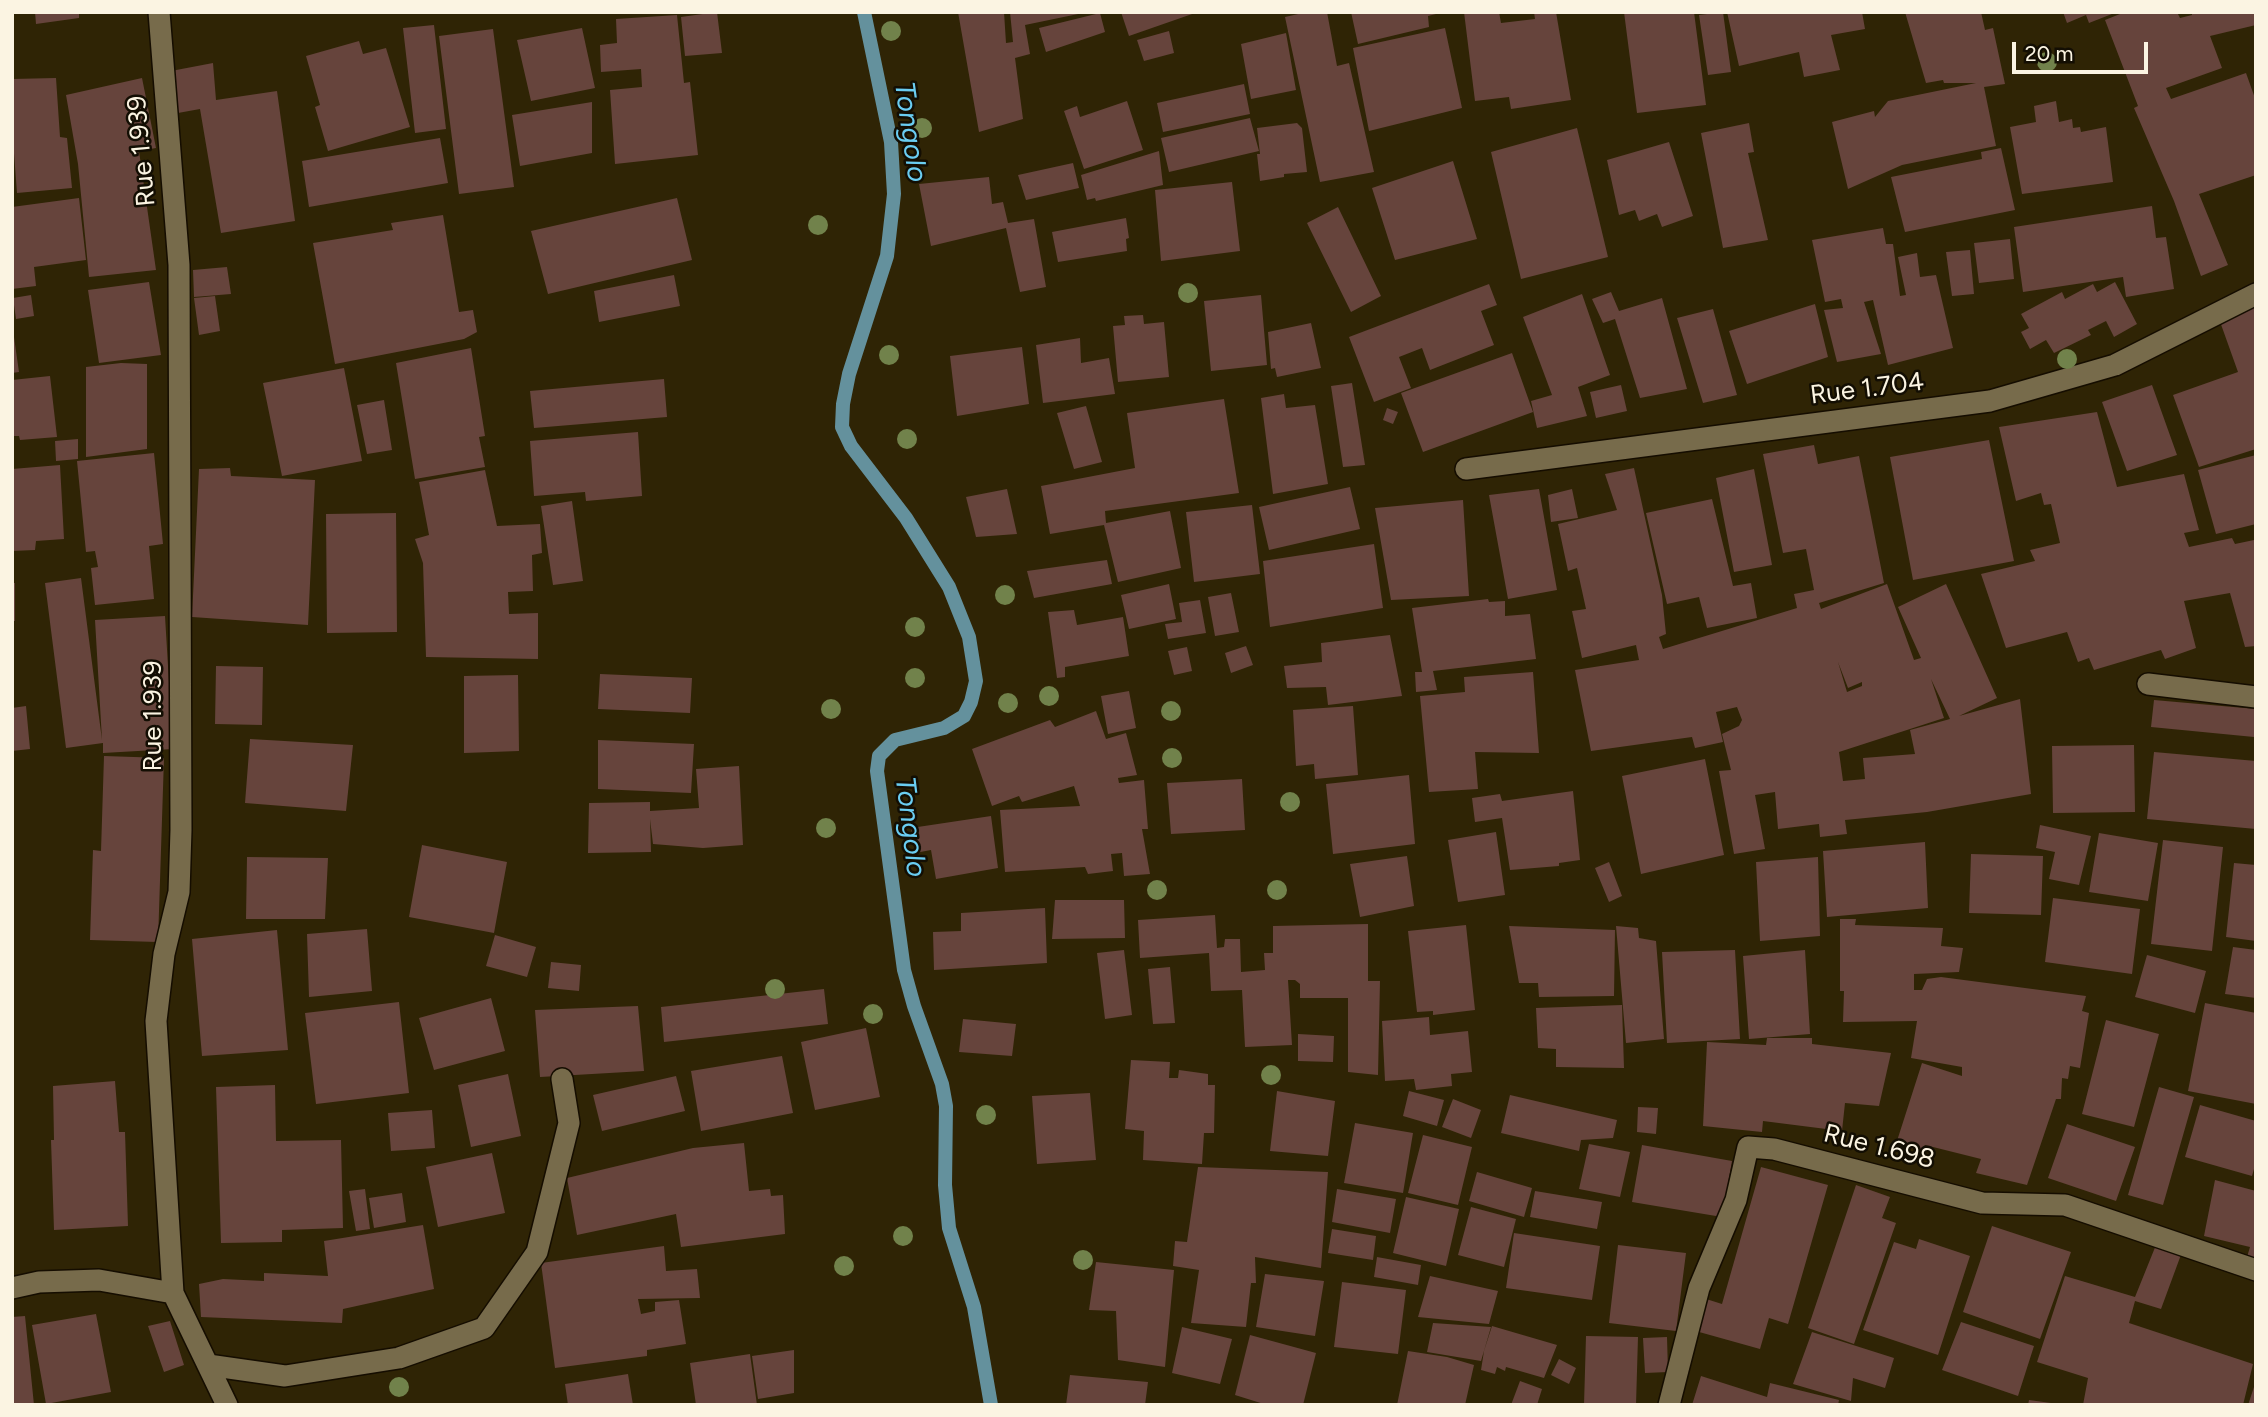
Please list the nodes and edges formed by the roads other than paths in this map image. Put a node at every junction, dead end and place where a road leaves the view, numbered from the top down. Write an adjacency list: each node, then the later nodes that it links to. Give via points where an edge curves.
1 (159, 12): 9 (street, Rue 1.939, via 179,265 181,842 179,892 164,954 156,1021)
2 (2256, 294): 3 (street, Rue 1.704, via 2115,365 1990,401)
3 (1466, 469)
4 (2148, 684): 5 (street)
5 (2256, 697)
6 (562, 1079): 10 (street, via 569,1123 537,1252 484,1328 399,1358 285,1376)
7 (2256, 1270): 12 (street, Rue 1.698, via 2064,1205 1982,1203 1748,1147 1736,1200 1699,1288)
8 (12, 1288): 9 (street, via 39,1282 99,1280)
9 (173, 1293): 10 (street, Rue 1.939)
10 (208, 1365): 11 (street, Rue 1.939)
11 (228, 1405)
12 (1669, 1405)

